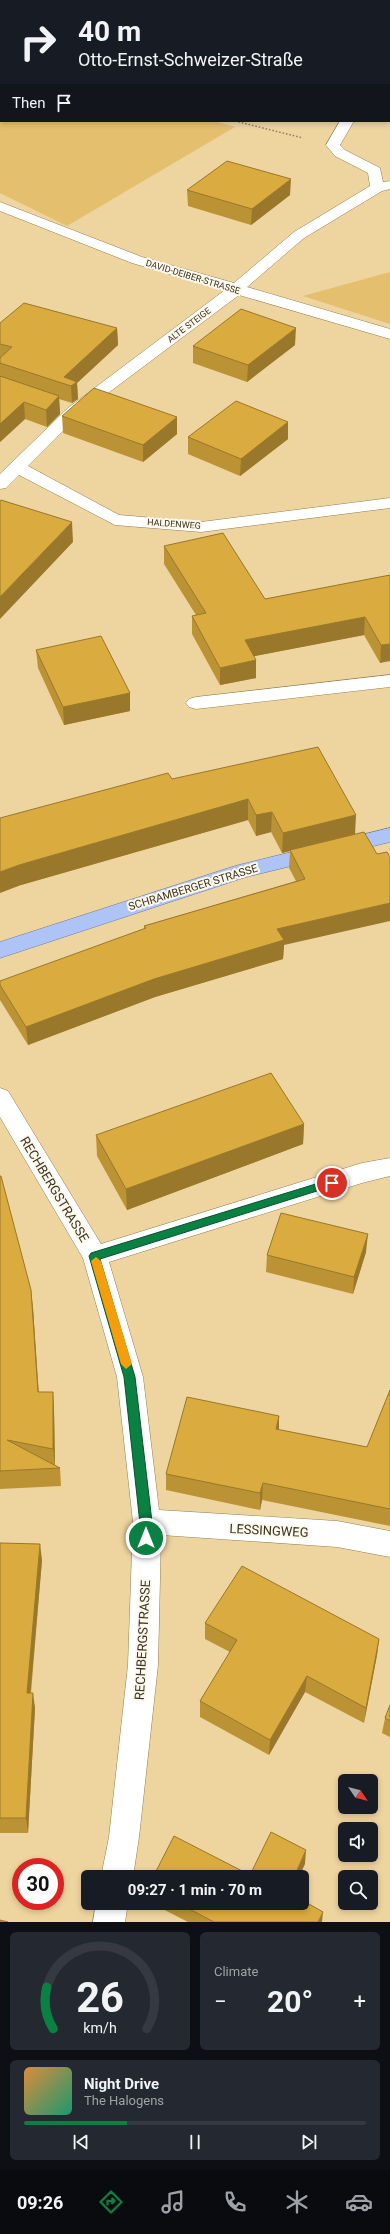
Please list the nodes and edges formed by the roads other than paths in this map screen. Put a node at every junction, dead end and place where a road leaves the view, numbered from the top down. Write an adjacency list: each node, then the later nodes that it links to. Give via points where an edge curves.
1 (346, 122): 2 (street, via 333,145 340,153 375,170)
2 (383, 186): 4 (street, ALTE STEIGE, via 299,234)
3 (0, 206): 4 (street, DAVID-DEIBER-STRASSE, via 137,260)
4 (235, 290): 5 (street, DAVID-DEIBER-STRASSE); 6 (street, ALTE STEIGE, via 67,408)
5 (390, 334)
6 (18, 468): 7 (street, ALTE STEIGE); 8 (street, HALDENWEG, via 115,520 202,527)
7 (0, 484)
8 (390, 503)
9 (390, 681): 10 (street)
10 (196, 703)
11 (390, 835): 12 (main road, SCHRAMBERGER STRASSE, via 242,871)
12 (0, 950)
13 (0, 1097): 15 (street, RECHBERGSTRASSE)
14 (390, 1167): 15 (street, via 362,1173)
15 (95, 1256): 16 (street, RECHBERGSTRASSE, via 130,1377)
16 (147, 1522): 17 (street, LESSINGWEG, via 337,1534); 18 (street, RECHBERGSTRASSE, via 143,1665)
17 (390, 1544)
18 (118, 1870)
19 (111, 1910): 20 (street)
20 (109, 1922)

